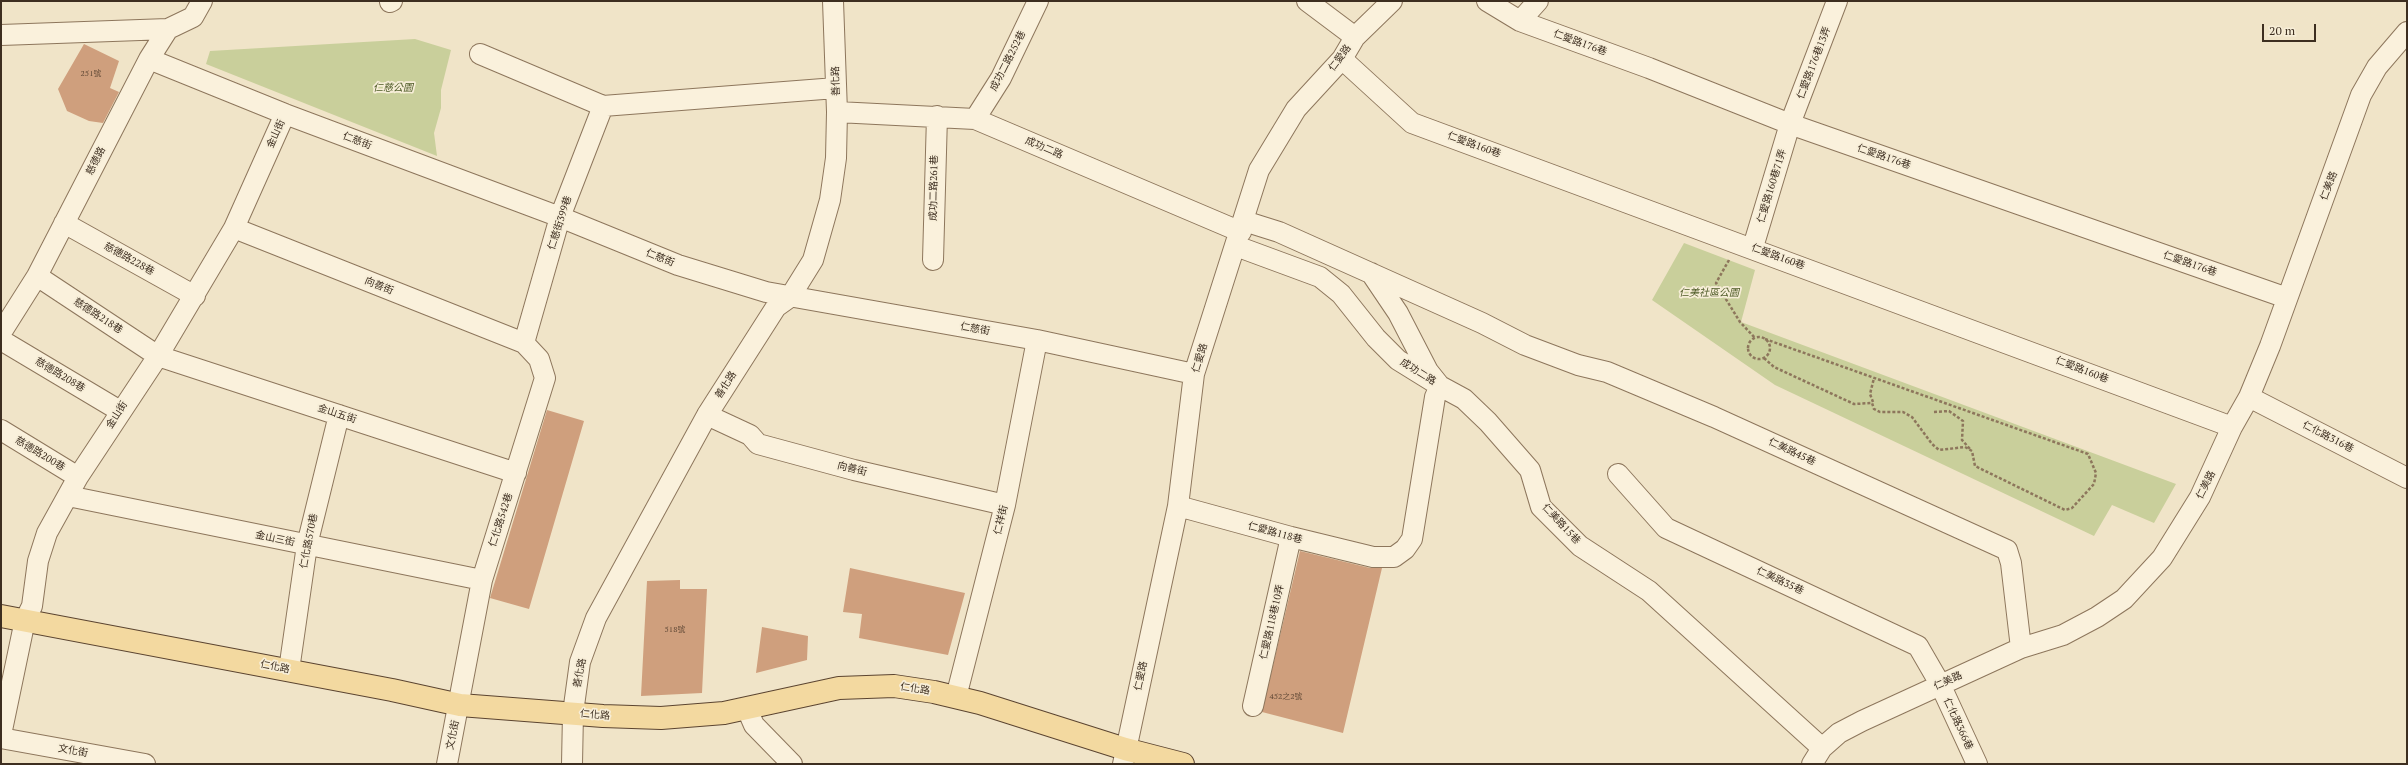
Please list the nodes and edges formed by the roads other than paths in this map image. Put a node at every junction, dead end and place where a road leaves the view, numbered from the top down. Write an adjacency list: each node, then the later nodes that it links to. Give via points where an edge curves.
1 (202, 1): 10 (street, via 193,17)
2 (834, 1): 17 (street, 善化路)
3 (1038, 1): 22 (street, 成功二路252巷, via 1001,78)
4 (1307, 1): 13 (street)
5 (1392, 1): 13 (street, 仁愛路)
6 (1487, 1): 9 (street, 仁愛路176巷)
7 (1538, 1): 9 (street)
8 (1837, 1): 23 (street, 仁愛路176巷13弄)
9 (1520, 21): 23 (street, 仁愛路176巷, via 1649,68)
10 (168, 29): 12 (street); 15 (street, 慈德路)
11 (2407, 32): 34 (street, 仁美路, via 2377,67 2361,95)
12 (1, 35)
13 (1355, 37): 16 (street, 仁愛路)
14 (480, 54): 18 (street)
15 (149, 59): 20 (street, 仁慈街); 25 (street, 慈德路)
16 (1342, 59): 27 (street, 仁愛路, via 1296,108 1259,170); 28 (street, 仁愛路160巷, via 1412,123)
17 (836, 88): 18 (street); 19 (street, 善化路)
18 (603, 106): 24 (street, 仁慈街399巷)
19 (837, 112): 21 (street, 成功二路); 33 (street, 善化路, via 834,174 824,226 813,260)
20 (285, 114): 24 (street, 仁慈街); 26 (street, 金山街)
21 (937, 116): 22 (street, 成功二路); 29 (street, 成功二路261巷)
22 (975, 119): 27 (street, 成功二路)
23 (1790, 124): 28 (street, 仁愛路160巷71弄); 34 (street, 仁愛路176巷)
24 (560, 217): 33 (street, 仁慈街, via 678,265); 39 (street, 仁慈街399巷)
25 (64, 223): 31 (street, 慈德路); 32 (street, 慈德路228巷)
26 (234, 228): 32 (street, 金山街); 39 (street, 向善街)
27 (1240, 233): 30 (street, 成功二路, via 1279,232); 41 (street, 仁愛路); 42 (street, 成功二路, via 1320,276 1341,294 1376,338 1398,360)
28 (1746, 245): 47 (street, 仁愛路160巷)
29 (933, 260)
30 (1371, 273): 35 (street, 成功二路); 42 (street, 仁美路15巷, via 1398,313 1428,371)
31 (37, 276): 36 (street, 慈德路); 40 (street, 慈德路218巷)
32 (195, 296): 40 (street, 金山街)
33 (790, 297): 38 (street, 仁慈街); 46 (street, 善化路, via 776,307)
34 (2287, 298): 43 (street, 仁美路)
35 (1482, 323): 62 (street, 仁美路45巷, via 1525,345 1578,365 1607,372 1714,417 2007,550 2011,563)
36 (1, 333)
37 (1, 340): 44 (street, 慈德路208巷)
38 (1037, 340): 41 (street, 仁慈街); 54 (street, 仁祥街)
39 (524, 343): 49 (street, 仁化路542巷, via 539,359 545,378)
40 (158, 356): 44 (street, 金山街); 45 (street, 金山五街)
41 (1194, 374): 55 (street, 仁愛路)
42 (1440, 386): 58 (street, 成功二路, via 1435,397 1412,539 1405,549 1394,557); 71 (street, 仁美路15巷, via 1464,399 1530,470 1541,507 1580,546 1649,591)
43 (2249, 397): 47 (street, 仁美路); 52 (street, 仁化路316巷)
44 (120, 411): 51 (street, 金山街)
45 (340, 414): 49 (street, 金山五街); 57 (street, 仁化路570巷)
46 (707, 414): 54 (street, 向善街, via 750,435 758,444 854,470); 69 (street, 善化路, via 596,618 580,662)
47 (2232, 427): 62 (street, 仁美路, via 2200,497 2186,521 2162,558 2133,590 2097,617 2063,635)
48 (1, 430): 51 (street, 慈德路200巷)
49 (516, 473): 59 (street, 仁化路542巷)
50 (1618, 474): 64 (street, 仁美路35巷, via 1666,528 1918,646)
51 (78, 477): 53 (street, 金山街)
52 (2407, 478)
53 (68, 496): 57 (street, 金山三街); 61 (street, 金山街, via 47,533 38,561 32,606)
54 (1005, 505): 65 (street, 仁祥街)
55 (1178, 506): 56 (street, 仁愛路118巷); 72 (street, 仁愛路)
56 (1291, 537): 58 (street, 仁愛路118巷); 67 (street, 仁愛路118巷10弄)
57 (307, 545): 59 (street, 金山三街); 63 (street, 仁化路570巷)
58 (1373, 557)
59 (482, 580): 66 (street, 仁化路542巷)
60 (1, 616): 61 (main road, 仁化路)
61 (25, 620): 63 (main road, 仁化路); 70 (street, 金山街)
62 (2021, 648): 64 (street, 仁美路)
63 (289, 670): 66 (main road, 仁化路)
64 (1940, 684): 71 (street, 仁美路, via 1839,734); 78 (street, 仁化路366巷)
65 (956, 697): 68 (main road, 仁化路, via 894,686 865,686 793,696); 72 (main road, 仁化路, via 1032,719)
66 (460, 705): 69 (main road, 仁化路); 74 (street, 文化街)
67 (1253, 706)
68 (746, 709): 69 (main road, 仁化路, via 661,718); 76 (street, via 754,725)
69 (573, 713): 75 (street, 善化路)
70 (1, 737): 73 (street, 文化街)
71 (1817, 756)
72 (1124, 757): 77 (main road, 仁化路)
73 (145, 764)
74 (447, 764)
75 (572, 764)
76 (792, 764)
77 (1183, 764)
78 (1977, 764)

